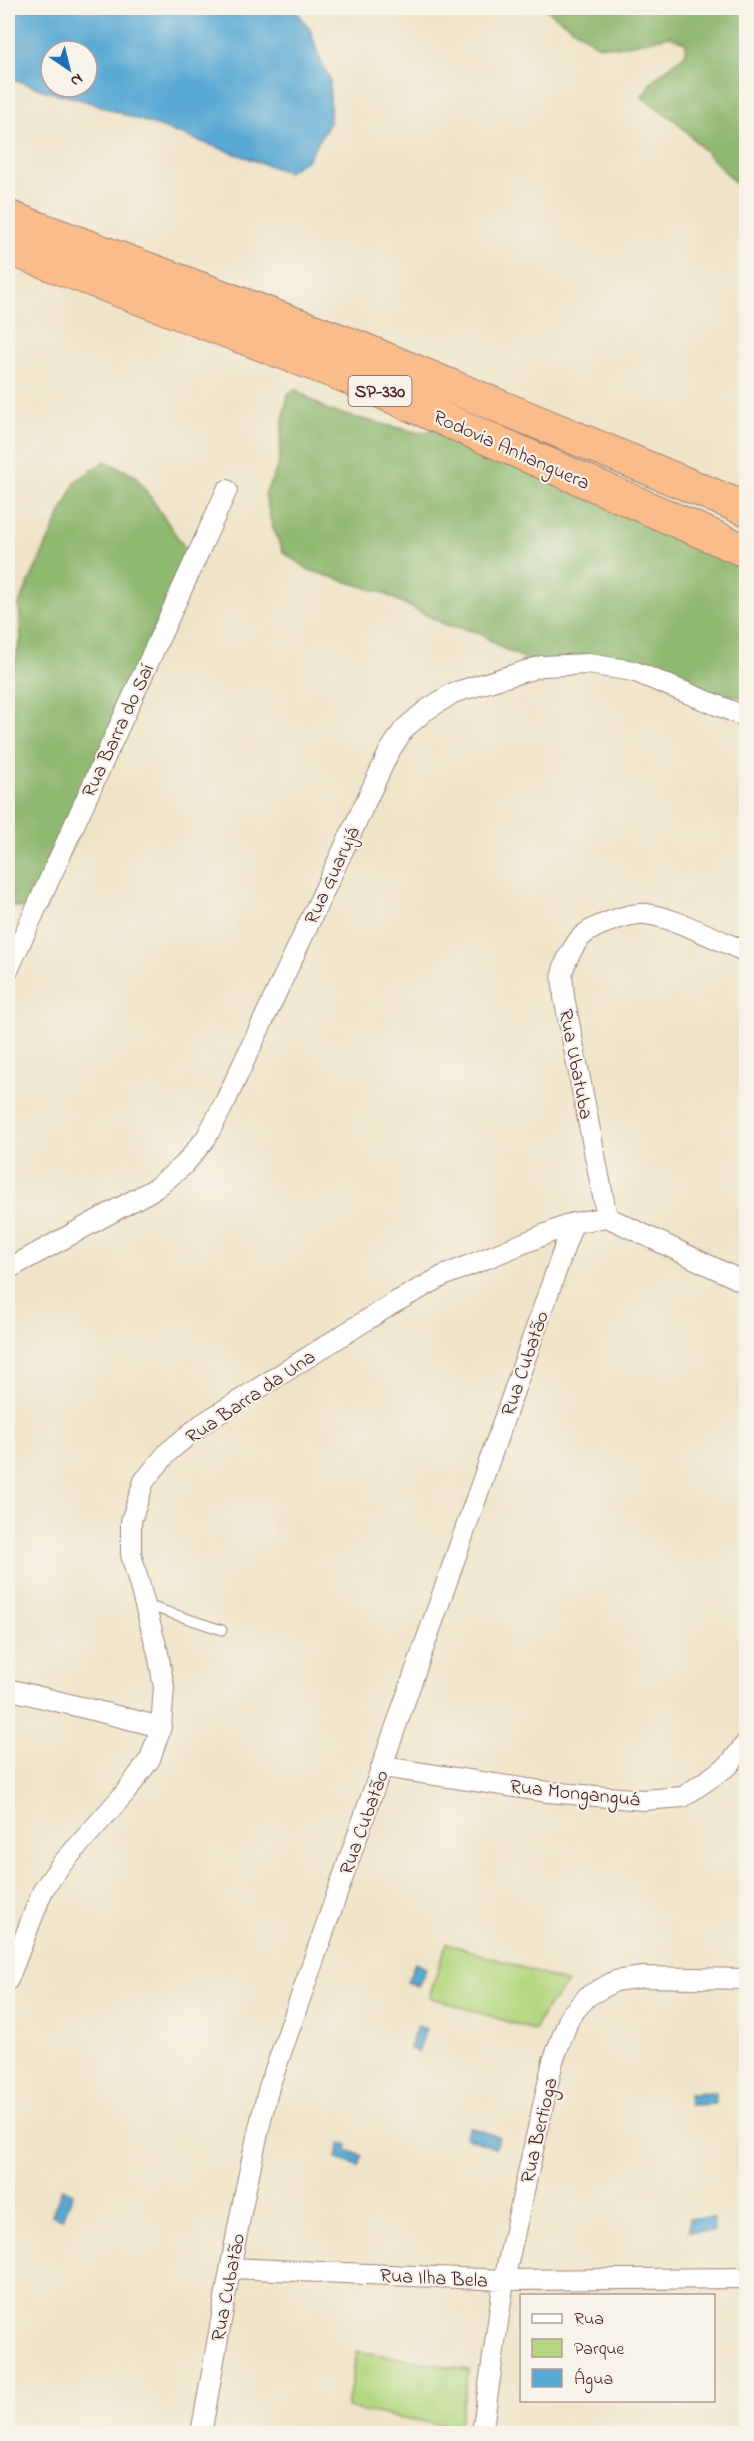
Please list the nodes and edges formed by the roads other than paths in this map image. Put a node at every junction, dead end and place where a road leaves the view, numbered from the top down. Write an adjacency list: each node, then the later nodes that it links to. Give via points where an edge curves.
1 (8, 217): 4 (highway, Rodovia Anhanguera / SP-330, via 357,347)
2 (8, 248): 5 (highway, Rodovia Anhanguera / SP-330, via 345,376)
3 (227, 490): 8 (street, Rua Barra do Saí)
4 (747, 509)
5 (747, 551)
6 (747, 717): 11 (street, Rua Guarujá, via 633,671 588,664 542,666 502,677 453,693 425,711 404,729 388,752 206,1138 184,1165 156,1188)
7 (747, 952): 9 (street, Rua Ubatuba, via 645,914 594,929 574,948 562,971 564,997)
8 (8, 970)
9 (607, 1217): 10 (street, Rua Barra da Una); 12 (street)
10 (573, 1223): 13 (street, Rua Barra da Una, via 443,1276 392,1304 202,1424 169,1451 144,1481 131,1521 131,1554); 18 (street, Rua Cubatão)
11 (8, 1269)
12 (747, 1283)
13 (144, 1604): 14 (lane); 16 (street, Rua Barra da Una, via 164,1687)
14 (222, 1630)
15 (8, 1689): 16 (street)
16 (161, 1727): 20 (street, Rua Barra da Una, via 150,1759 44,1890)
17 (747, 1743): 18 (street, Rua Monganguá, via 729,1765 683,1797 643,1800 548,1792)
18 (383, 1767): 21 (street, Rua Cubatão, via 269,2087)
19 (747, 1979): 23 (street, Rua Bertioga, via 643,1977 615,1981 588,1996 570,2016 553,2061)
20 (8, 1980)
21 (231, 2268): 23 (street, Rua Ilha Bela); 24 (street, Rua Cubatão)
22 (747, 2278): 23 (street, Rua Ilha Bela)
23 (504, 2280): 25 (street, Rua Bertioga)
24 (201, 2433)
25 (482, 2433)

